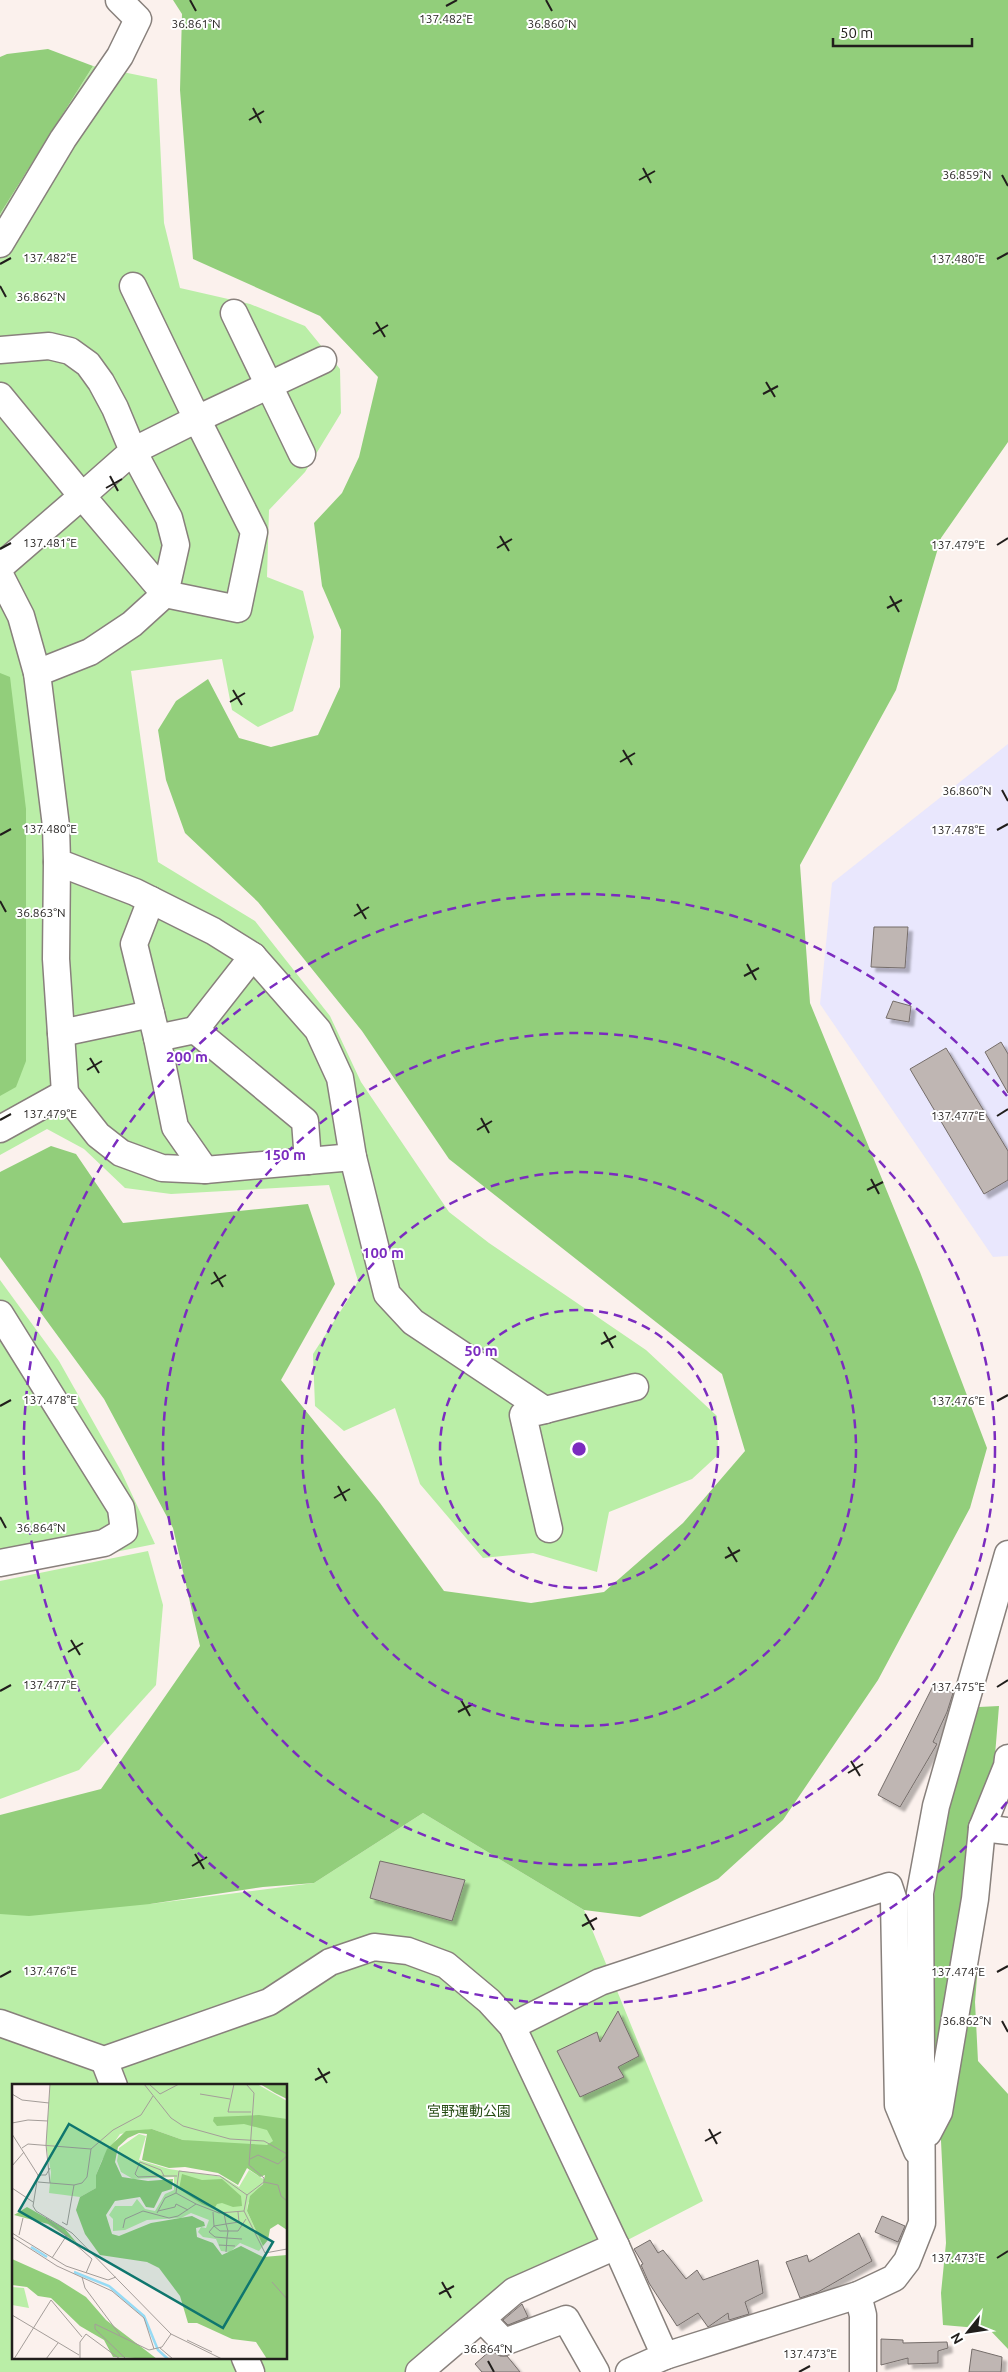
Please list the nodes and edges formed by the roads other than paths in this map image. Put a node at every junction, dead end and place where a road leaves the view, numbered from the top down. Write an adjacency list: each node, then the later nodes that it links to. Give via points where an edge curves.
1 (119, 0): 2 (street, via 138,19 120,56 63,139)
2 (0, 244)
3 (133, 286): 9 (street)
4 (234, 313): 7 (street)
5 (0, 350): 10 (street, via 50,346 70,351 88,364 115,408)
6 (323, 360): 7 (street)
7 (269, 386): 9 (street); 11 (street)
8 (0, 396): 12 (street)
9 (197, 419): 10 (street); 15 (street, via 254,532 238,609)
10 (133, 451): 12 (street); 15 (street, via 169,518 176,545)
11 (302, 454)
12 (82, 496): 13 (street); 15 (street)
13 (0, 567)
14 (0, 575): 16 (street, via 21,616)
15 (165, 594): 16 (street, via 132,624 90,652)
16 (38, 673): 17 (street, via 56,826)
17 (57, 862): 18 (street); 22 (street, via 56,958)
18 (151, 900): 19 (street, via 213,931); 20 (street, via 134,944)
19 (253, 956): 21 (street); 25 (street, via 318,1030 340,1078)
20 (154, 1026): 21 (street); 22 (street); 27 (street, via 175,1127)
21 (194, 1030): 26 (street, via 305,1121)
22 (61, 1033): 23 (street)
23 (65, 1093): 24 (street); 27 (street, via 98,1134 121,1153 162,1168)
24 (0, 1129)
25 (352, 1157): 26 (street); 30 (street, via 387,1294 413,1322)
26 (308, 1161): 27 (street)
27 (205, 1170)
28 (0, 1314): 33 (street, via 121,1508 124,1531 104,1543)
29 (635, 1387): 30 (street)
30 (545, 1410): 31 (street, via 524,1415)
31 (549, 1529)
32 (1008, 1554): 41 (street, via 936,1806 920,1893)
33 (0, 1564)
34 (1008, 1758): 35 (street, via 1008,1766)
35 (982, 1828): 36 (street); 41 (street, via 975,1899 938,2112)
36 (1008, 1831)
37 (0, 2023): 39 (street)
38 (512, 2026): 39 (street, via 489,2001 446,1965 408,1951 374,1947 330,1962 269,2002); 41 (street, via 600,1982 889,1886 894,1900 898,2105); 42 (street)
39 (104, 2060): 40 (street)
40 (113, 2084)
41 (923, 2155): 43 (street, via 922,2223 907,2261 894,2278)
42 (616, 2246): 44 (street, via 514,2291); 45 (street)
43 (858, 2295): 45 (street); 51 (street, via 863,2315)
44 (482, 2319): 48 (street); 49 (street, via 504,2342 566,2319)
45 (664, 2356): 50 (street)
46 (246, 2360): 47 (street)
47 (251, 2372)
48 (420, 2372)
49 (596, 2372)
50 (629, 2372)
51 (863, 2372)

